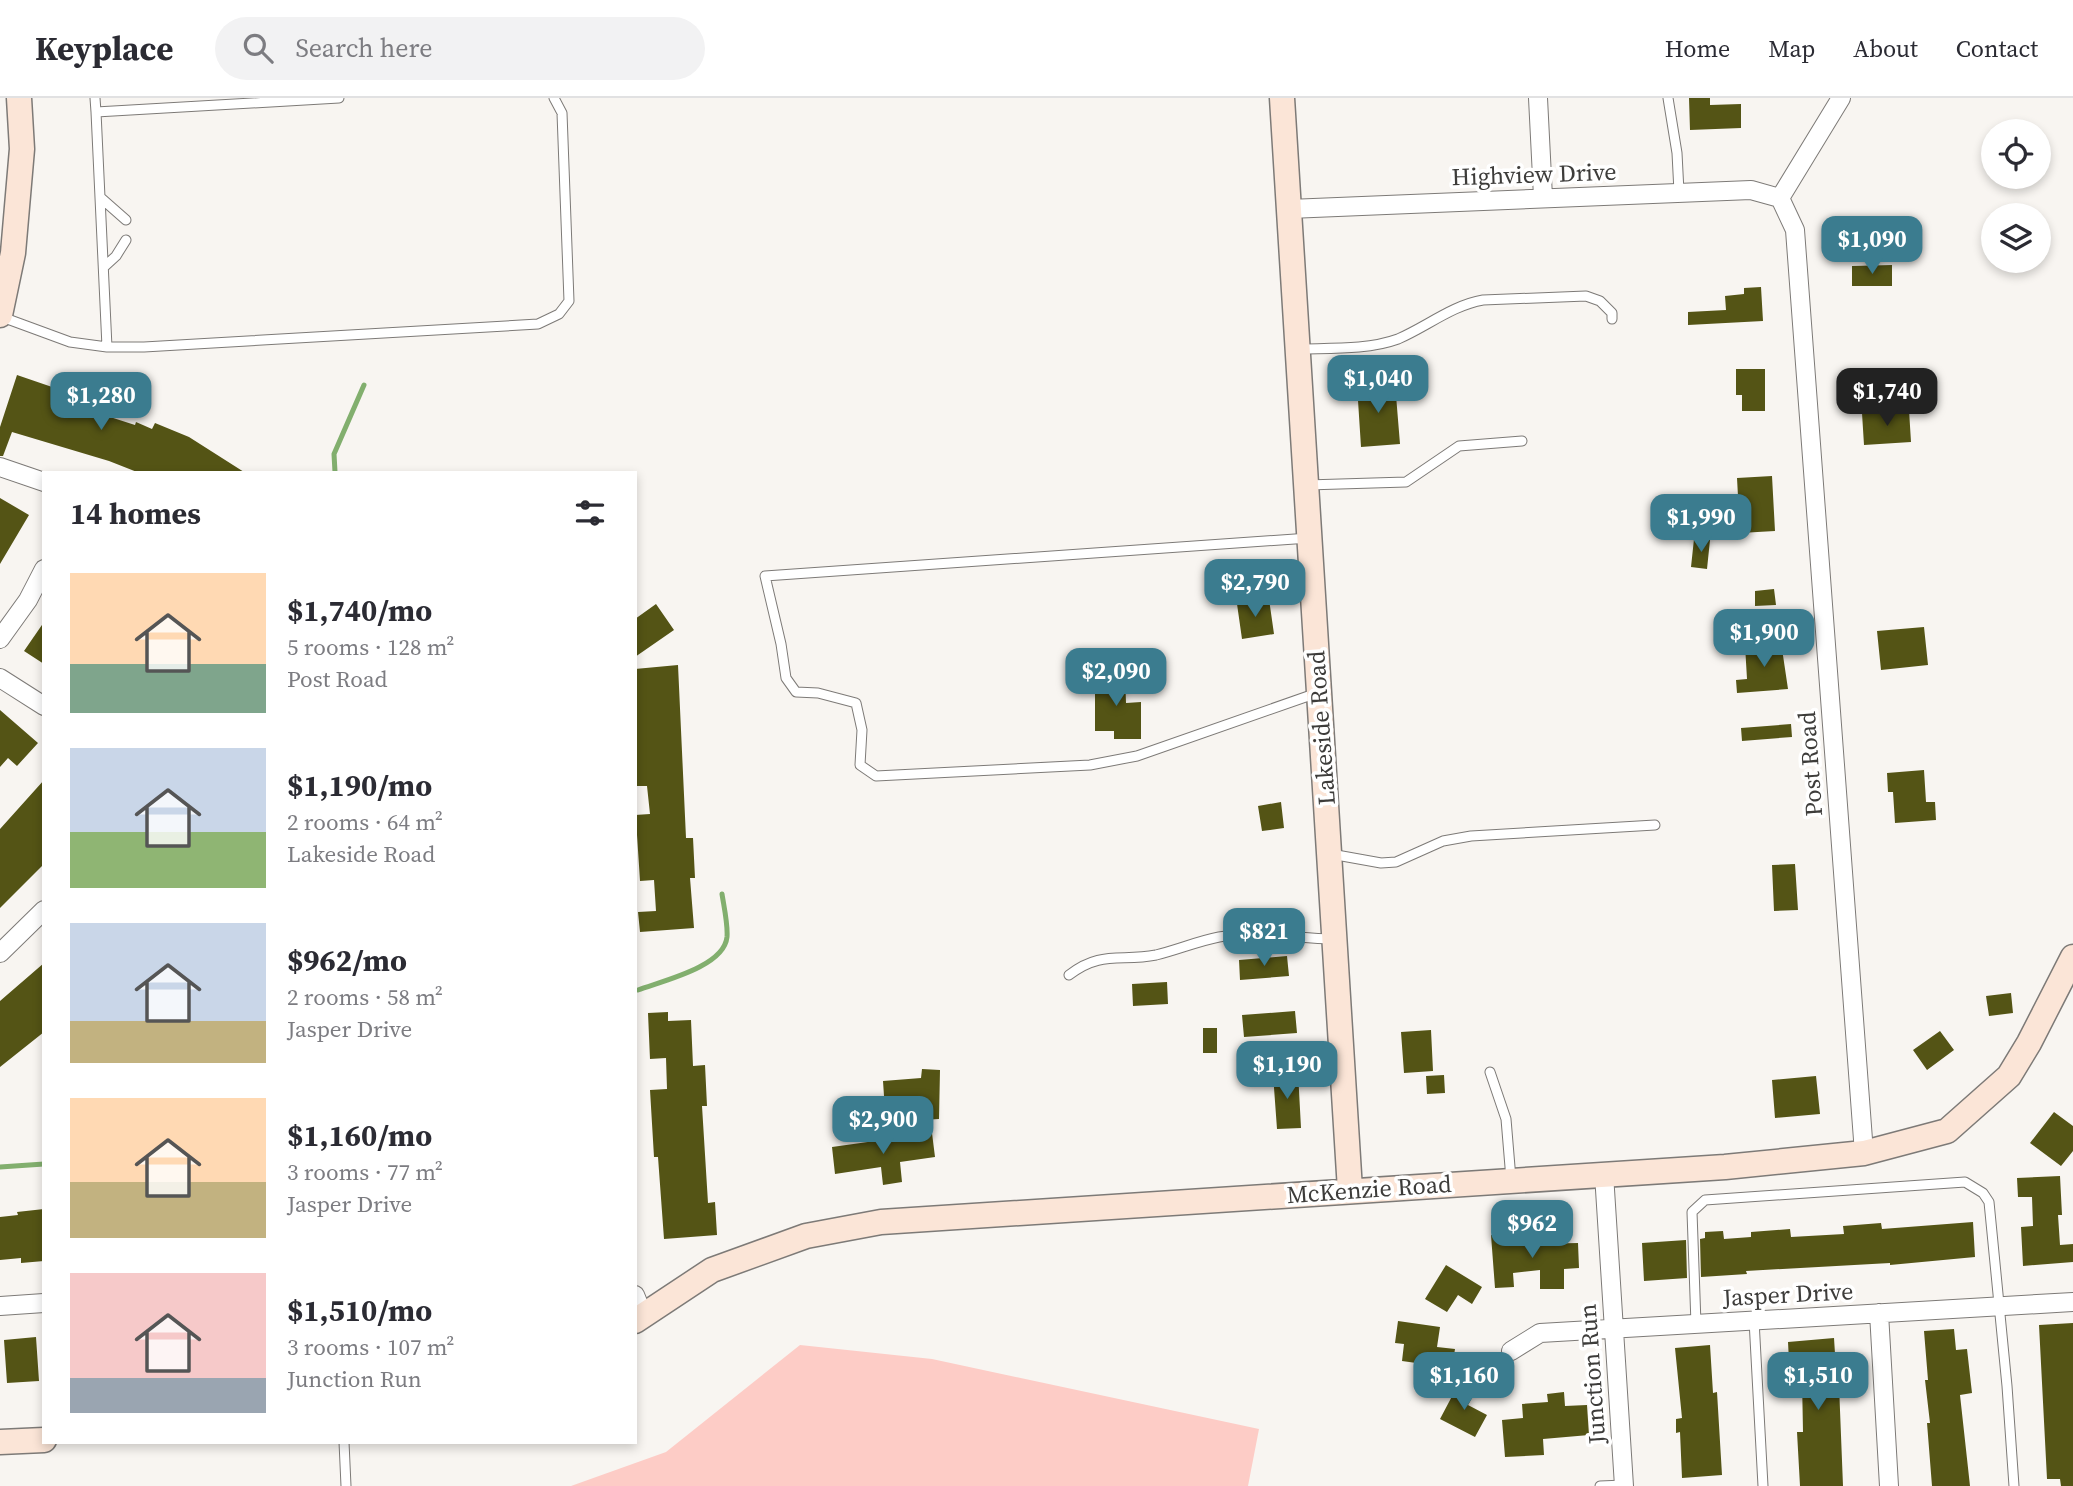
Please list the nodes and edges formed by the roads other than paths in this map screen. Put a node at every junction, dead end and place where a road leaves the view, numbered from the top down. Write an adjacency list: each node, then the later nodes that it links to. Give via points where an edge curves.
1 (19, 98): 18 (street, via 22,149 13,253)
2 (95, 98): 9 (lane)
3 (339, 98): 9 (lane)
4 (554, 98): 20 (lane, via 562,113 569,301 559,314 538,324)
5 (1282, 98): 14 (street, Lakeside Road)
6 (1538, 98): 11 (street)
7 (1668, 98): 10 (lane)
8 (1841, 98): 13 (street)
9 (96, 112): 12 (lane)
10 (1679, 192): 11 (street, Highview Drive); 13 (street, Highview Drive, via 1751,190)
11 (1544, 197): 14 (street, Highview Drive)
12 (101, 198): 15 (lane); 17 (lane)
13 (1780, 198): 40 (street, Post Road, via 1795,230)
14 (1289, 209): 21 (street, Lakeside Road)
15 (126, 220)
16 (126, 240): 17 (lane)
17 (104, 267): 20 (lane)
18 (0, 315): 20 (lane, via 70,342)
19 (1612, 319): 21 (lane, via 1600,301 1586,296 1483,300 1397,339)
20 (107, 347)
21 (1298, 349): 25 (street, Lakeside Road)
22 (1522, 441): 25 (lane, via 1460,446 1406,482)
23 (0, 467): 24 (street)
24 (42, 480)
25 (1306, 485): 26 (street, Lakeside Road)
26 (1310, 538): 30 (street, Lakeside Road); 30 (lane, via 765,576 786,678 796,692 856,704 862,730 860,765 876,776 1090,765 1137,756)
27 (42, 573): 28 (street)
28 (0, 639)
29 (0, 678): 31 (street)
30 (1319, 693): 33 (street, Lakeside Road)
31 (42, 704)
32 (1655, 825): 33 (lane, via 1471,836 1443,841 1396,862)
33 (1329, 854): 35 (street, Lakeside Road)
34 (42, 912): 36 (street)
35 (1334, 939): 38 (lane, via 1218,937 1154,956 1098,959); 43 (street, Lakeside Road)
36 (0, 953)
37 (2073, 957): 40 (street, McKenzie Road, via 2009,1076 1982,1102 1947,1131)
38 (1069, 975)
39 (1490, 1072): 42 (lane, via 1506,1119)
40 (1864, 1153): 41 (street, McKenzie Road)
41 (1604, 1174): 42 (street, McKenzie Road); 52 (street, Junction Run)
42 (1511, 1180): 43 (street, McKenzie Road)
43 (1350, 1190): 48 (street, McKenzie Road, via 881,1222 806,1236 712,1270)
44 (2073, 1302): 47 (street, Jasper Drive)
45 (42, 1303): 46 (street)
46 (0, 1306)
47 (1998, 1306): 49 (street, Jasper Drive); 51 (lane, via 1989,1202 1983,1192 1965,1182 1705,1200 1692,1212); 62 (lane)
48 (638, 1311)
49 (1878, 1313): 50 (street, Jasper Drive); 61 (street)
50 (1754, 1320): 51 (street, Jasper Drive); 60 (lane)
51 (1696, 1324): 52 (street, Jasper Drive)
52 (1614, 1328): 53 (street, Jasper Drive, via 1540,1332); 57 (street, Junction Run)
53 (1511, 1351)
54 (42, 1440): 55 (street)
55 (0, 1442)
56 (344, 1444): 58 (lane)
57 (1624, 1485): 59 (lane)
58 (346, 1486)
59 (1600, 1486)
60 (1763, 1486)
61 (1889, 1486)
62 (2014, 1486)

